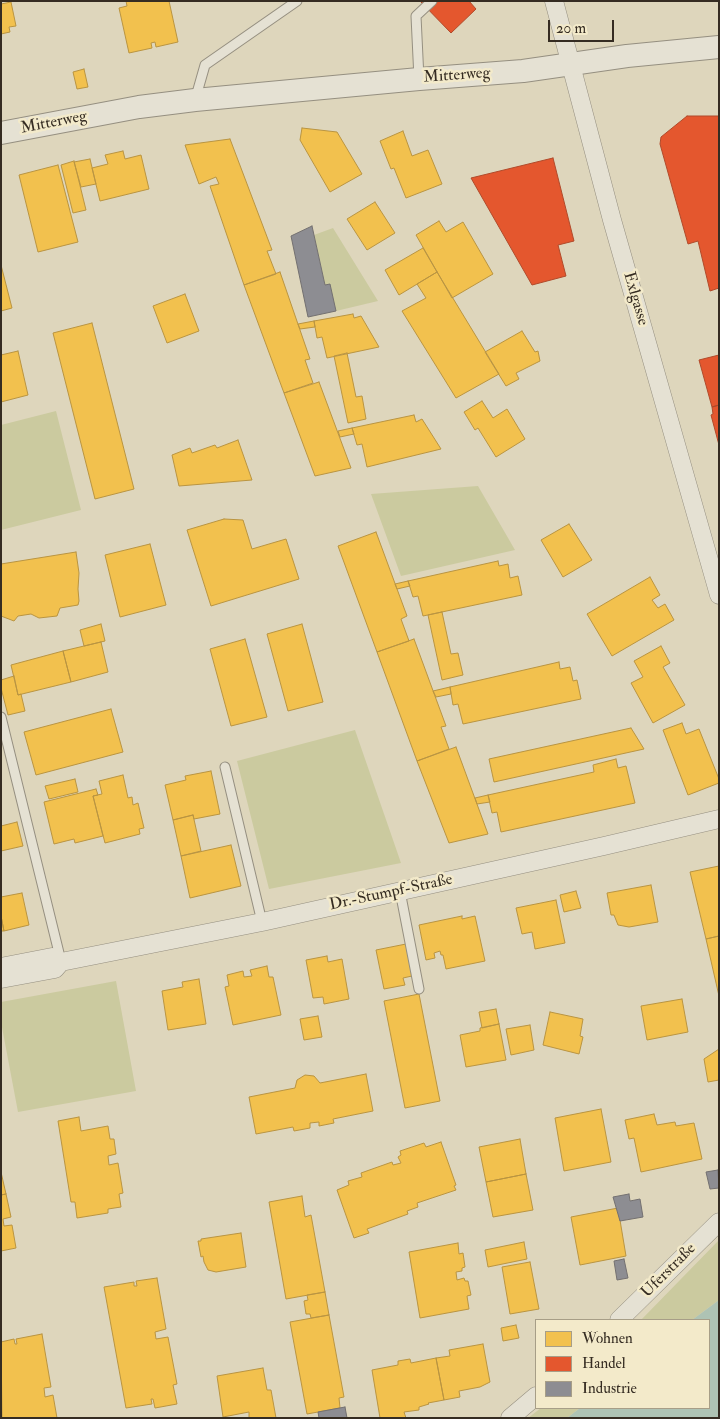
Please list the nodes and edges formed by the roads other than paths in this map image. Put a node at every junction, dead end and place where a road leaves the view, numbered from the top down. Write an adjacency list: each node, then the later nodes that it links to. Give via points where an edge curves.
1 (297, 1): 7 (lane, via 205,65)
2 (432, 1): 6 (lane, via 416,16)
3 (554, 1): 5 (street, Exlgasse)
4 (719, 47): 5 (street, Mitterweg)
5 (571, 64): 6 (street, Mitterweg); 9 (street, Exlgasse)
6 (420, 79): 7 (street, Mitterweg)
7 (195, 100): 8 (street, Mitterweg, via 138,107)
8 (1, 133)
9 (719, 595)
10 (1, 717): 15 (lane)
11 (224, 767): 14 (lane)
12 (719, 819): 13 (street, Dr.-Stumpf-Straße)
13 (400, 891): 14 (street, Dr.-Stumpf-Straße); 18 (lane)
14 (262, 922): 15 (street, Dr.-Stumpf-Straße)
15 (61, 962): 16 (street, Dr.-Stumpf-Straße, via 52,957); 17 (street, Dr.-Stumpf-Straße, via 55,969)
16 (1, 967)
17 (1, 978)
18 (419, 989)
19 (719, 1222): 20 (street, Uferstraße)
20 (620, 1319)
21 (535, 1397): 22 (street)
22 (510, 1418)

